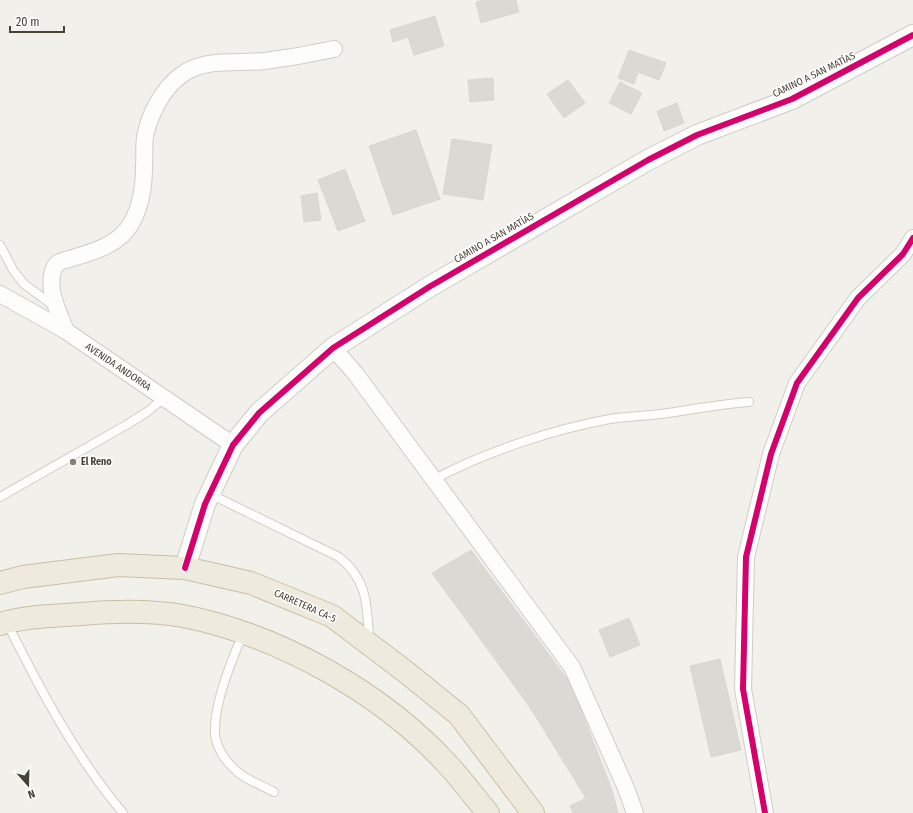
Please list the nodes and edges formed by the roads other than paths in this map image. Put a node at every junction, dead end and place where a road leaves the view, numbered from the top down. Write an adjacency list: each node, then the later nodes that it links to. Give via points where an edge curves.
1 (913, 36): 8 (street, CAMINO A SAN MATÍAS, via 792,99 697,135 648,160 429,288)
2 (334, 49): 6 (street, via 263,61 214,62 181,75 160,100 146,133 143,188 138,210 132,222 116,241 94,251 61,260 55,266 52,291)
3 (913, 238): 25 (street, via 902,254 858,298 797,383 771,454 746,557 743,689)
4 (0, 245): 6 (lane, via 12,270 24,284)
5 (0, 294): 7 (street, AVENIDA ANDORRA)
6 (56, 308): 7 (street)
7 (66, 331): 9 (street, AVENIDA ANDORRA)
8 (333, 348): 11 (street, CAMINO A SAN MATÍAS, via 259,413); 12 (street, via 355,372)
9 (164, 398): 11 (street, AVENIDA ANDORRA); 14 (lane, via 128,424)
10 (749, 402): 12 (lane, via 610,419 546,435 454,468)
11 (233, 445): 13 (street, CAMINO A SAN MATÍAS)
12 (433, 480): 24 (street, via 572,667)
13 (210, 494): 15 (street, CAMINO A SAN MATÍAS); 19 (lane, via 339,557 351,566 361,582 366,597)
14 (0, 497)
15 (185, 568): 16 (highway, CARRETERA CA-5, via 118,565 23,577); 19 (highway, CARRETERA CA-5, via 251,583 332,616)
16 (0, 583)
17 (4, 623): 18 (highway, via 34,617 115,611 182,616); 21 (lane, via 51,709)
18 (244, 632): 20 (lane, via 230,664 217,712 217,744 240,774); 22 (highway, via 308,659 375,701 410,729 449,766)
19 (369, 644): 23 (highway, CARRETERA CA-5, via 459,715)
20 (274, 792)
21 (122, 813)
22 (488, 813)
23 (533, 813)
24 (635, 813)
25 (765, 813)

